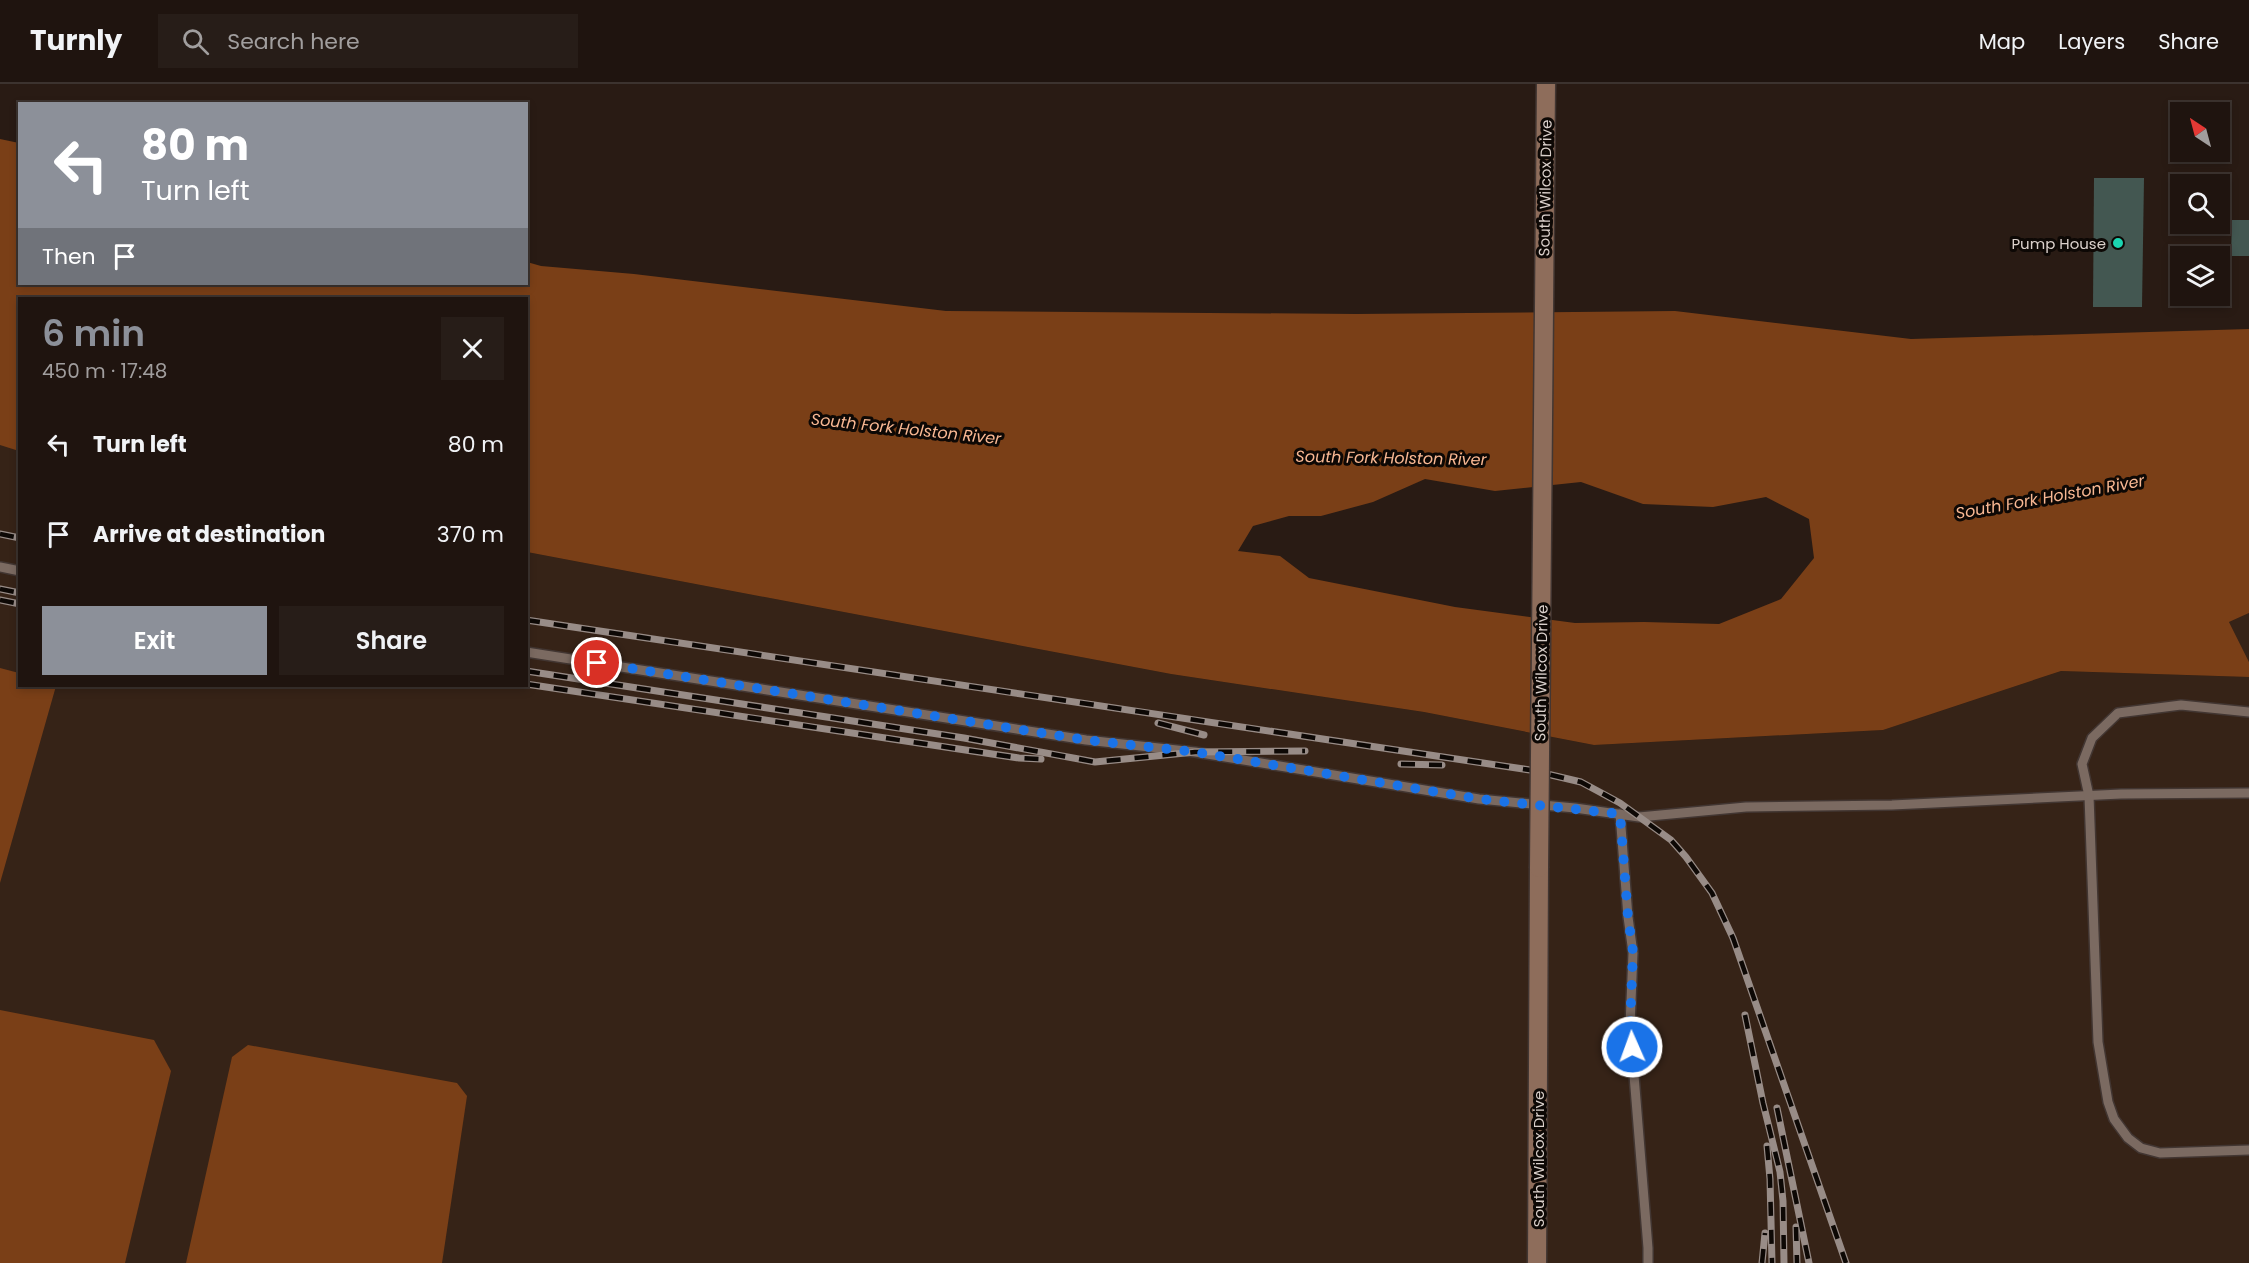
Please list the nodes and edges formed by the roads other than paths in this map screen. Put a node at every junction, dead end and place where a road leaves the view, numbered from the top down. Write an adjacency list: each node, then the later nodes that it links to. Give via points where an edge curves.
1 (1546, 84): 10 (main road, South Wilcox Drive, bridge)
2 (0, 567): 3 (lane)
3 (18, 571)
4 (528, 652): 8 (lane, via 1086,740 1195,752 1479,799)
5 (2249, 712): 7 (lane, via 2181,705 2118,713 2092,738 2082,764)
6 (2249, 793): 7 (lane)
7 (2089, 796): 8 (lane, via 1746,807 1640,817); 9 (lane, via 2098,1042 2114,1119 2128,1138 2142,1148 2160,1153)
8 (1620, 814): 11 (lane, via 1633,952 1630,1026)
9 (2249, 1150)
10 (1537, 1263)
11 (1648, 1263)

